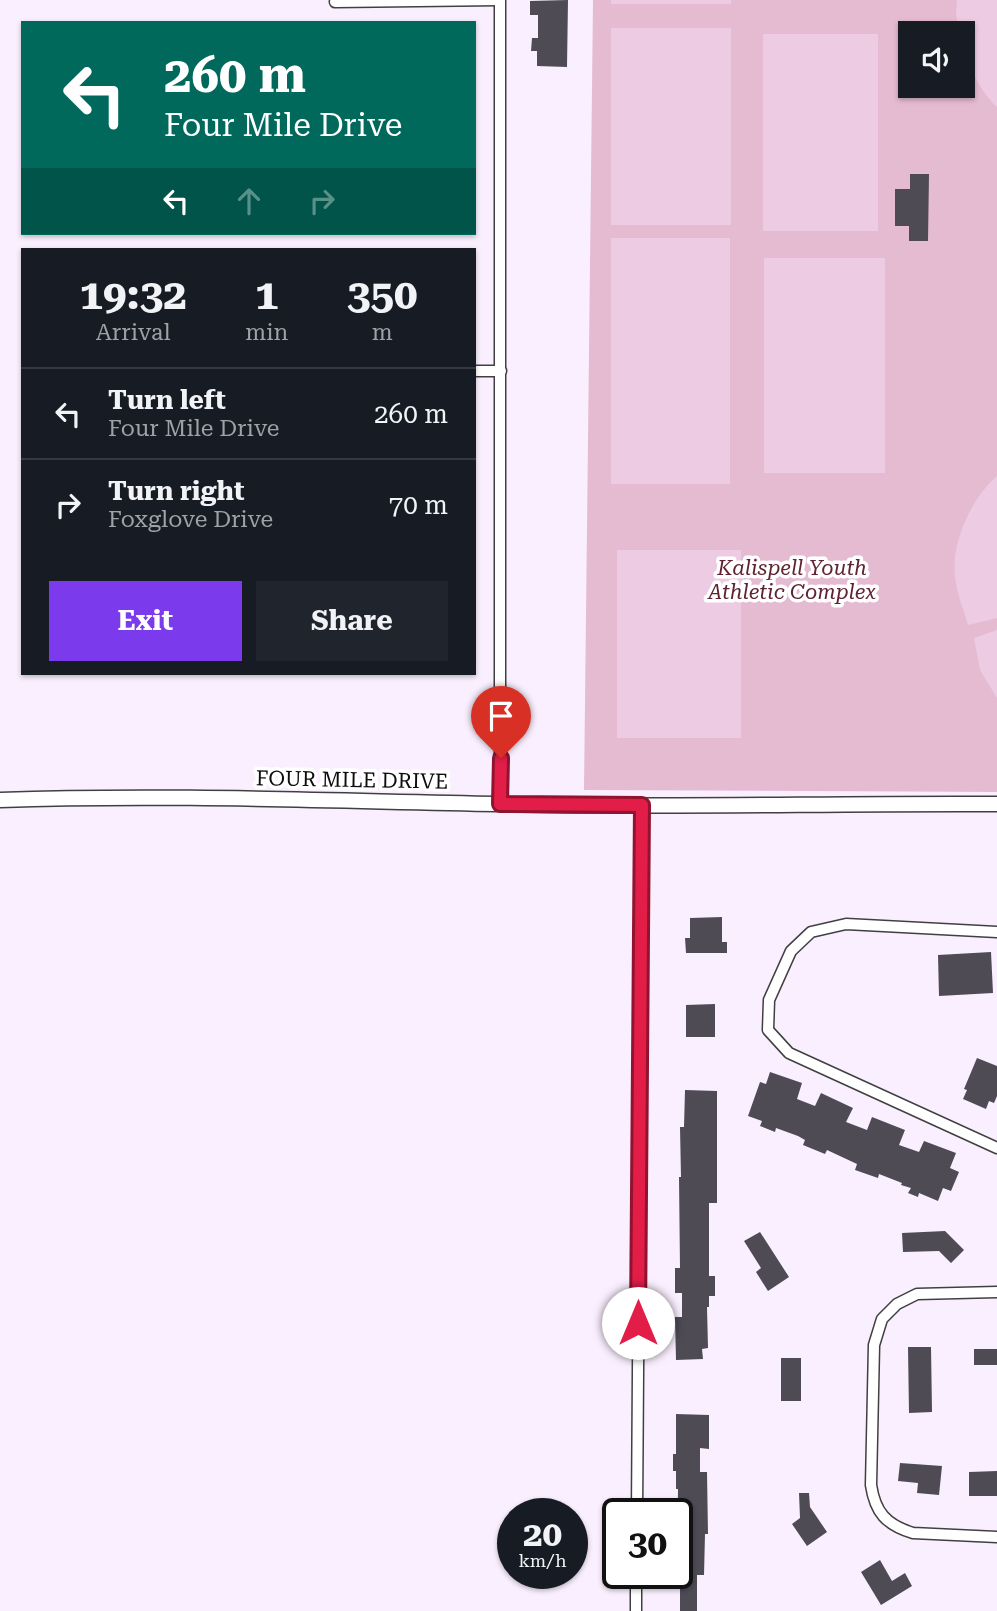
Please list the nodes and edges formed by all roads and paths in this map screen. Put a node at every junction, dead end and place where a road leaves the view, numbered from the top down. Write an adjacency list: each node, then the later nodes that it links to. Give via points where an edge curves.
1 (499, 0): 2 (street); 4 (street)
2 (335, 2)
3 (476, 371): 4 (street)
4 (500, 371): 6 (street)
5 (0, 800): 6 (street, FOUR MILE DRIVE, via 95,796)
6 (500, 804): 8 (street, FOUR MILE DRIVE)
7 (997, 804): 8 (street, FOUR MILE DRIVE)
8 (642, 805): 12 (street)
9 (997, 932): 10 (street, via 846,924 811,932 791,951 769,1000 768,1030 789,1052)
10 (997, 1148)
11 (997, 1292): 13 (street, via 918,1294 897,1304 882,1319 874,1345 871,1485 878,1512 899,1529)
12 (637, 1498)
13 (997, 1537)
14 (636, 1589): 15 (street)
15 (636, 1611)

